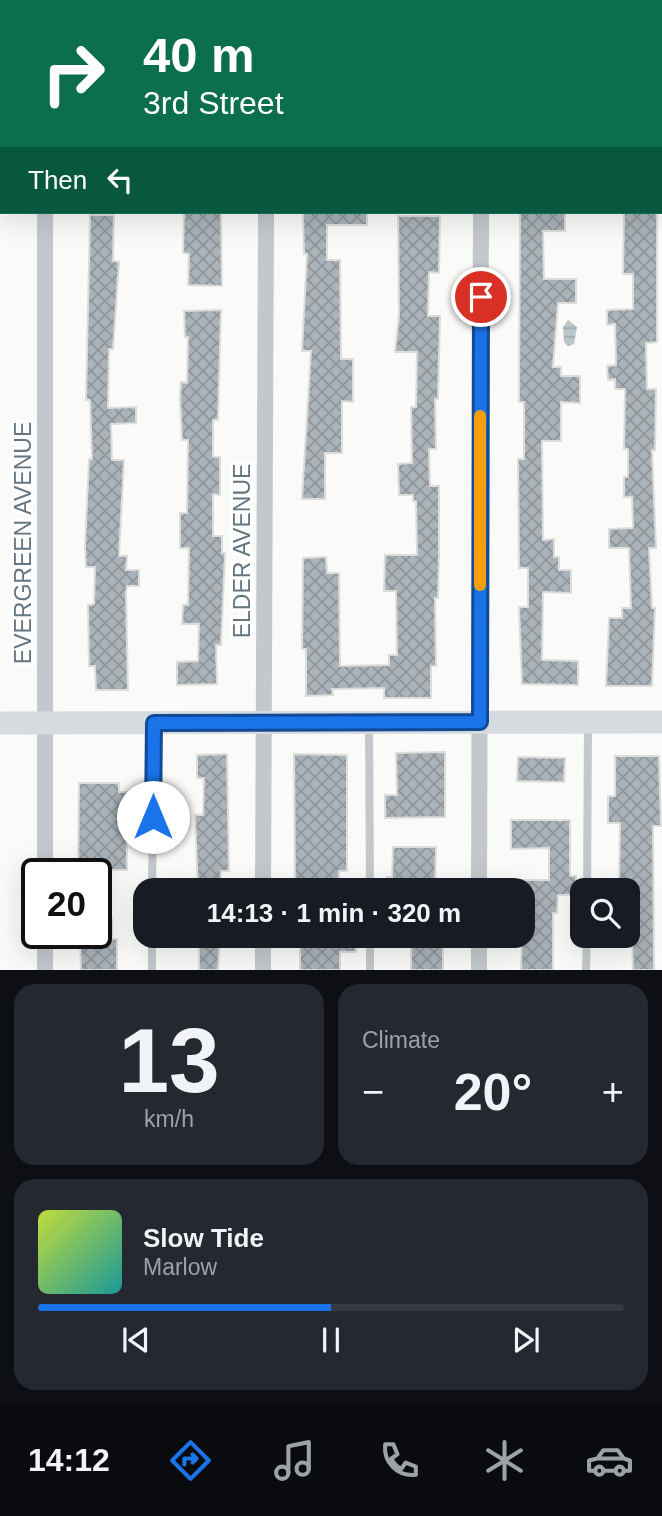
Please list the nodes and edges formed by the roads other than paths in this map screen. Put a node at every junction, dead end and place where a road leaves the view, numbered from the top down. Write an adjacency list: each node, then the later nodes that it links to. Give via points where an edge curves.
1 (45, 214): 9 (street, EVERGREEN AVENUE)
2 (266, 214): 11 (street, ELDER AVENUE)
3 (481, 214): 5 (street)
4 (369, 722): 5 (street); 11 (street); 15 (lane)
5 (480, 722): 6 (street); 16 (street)
6 (588, 722): 7 (street); 17 (lane)
7 (662, 722)
8 (0, 723): 9 (street)
9 (46, 723): 10 (street); 12 (street, EVERGREEN AVENUE)
10 (154, 723): 11 (street); 13 (lane)
11 (264, 723): 14 (street, ELDER AVENUE)
12 (45, 858)
13 (152, 878)
14 (263, 878)
15 (370, 878)
16 (479, 878)
17 (587, 878)
18 (152, 948): 25 (lane)
19 (263, 948): 26 (street)
20 (370, 948): 27 (lane)
21 (479, 948): 28 (street)
22 (587, 948): 29 (lane)
23 (45, 949): 24 (street)
24 (45, 970)
25 (152, 970)
26 (263, 970)
27 (370, 970)
28 (479, 970)
29 (586, 970)

